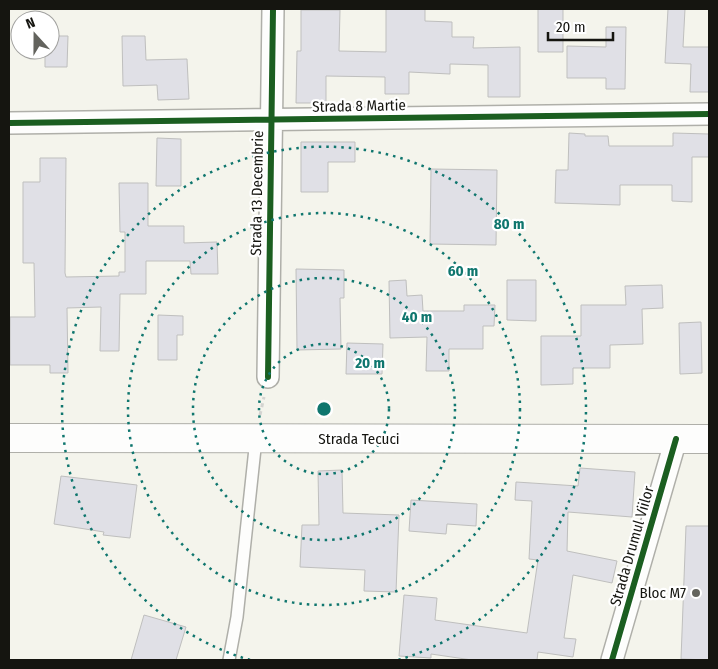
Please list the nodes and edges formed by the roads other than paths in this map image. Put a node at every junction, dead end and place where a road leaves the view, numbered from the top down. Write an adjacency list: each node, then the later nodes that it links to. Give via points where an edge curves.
1 (273, 9): 3 (street, Strada 13 Decembrie)
2 (709, 114): 3 (street, Strada 8 Martie)
3 (270, 119): 4 (street, Strada 8 Martie); 5 (street, Strada 13 Decembrie)
4 (9, 123)
5 (268, 377)
6 (9, 438): 7 (main road, Strada Tecuci)
7 (256, 438): 8 (main road, Strada Tecuci); 10 (lane, via 237,617)
8 (676, 439): 9 (main road, Strada Tecuci); 11 (street, Strada Drumul Viilor)
9 (709, 439)
10 (229, 660)
11 (612, 660)

